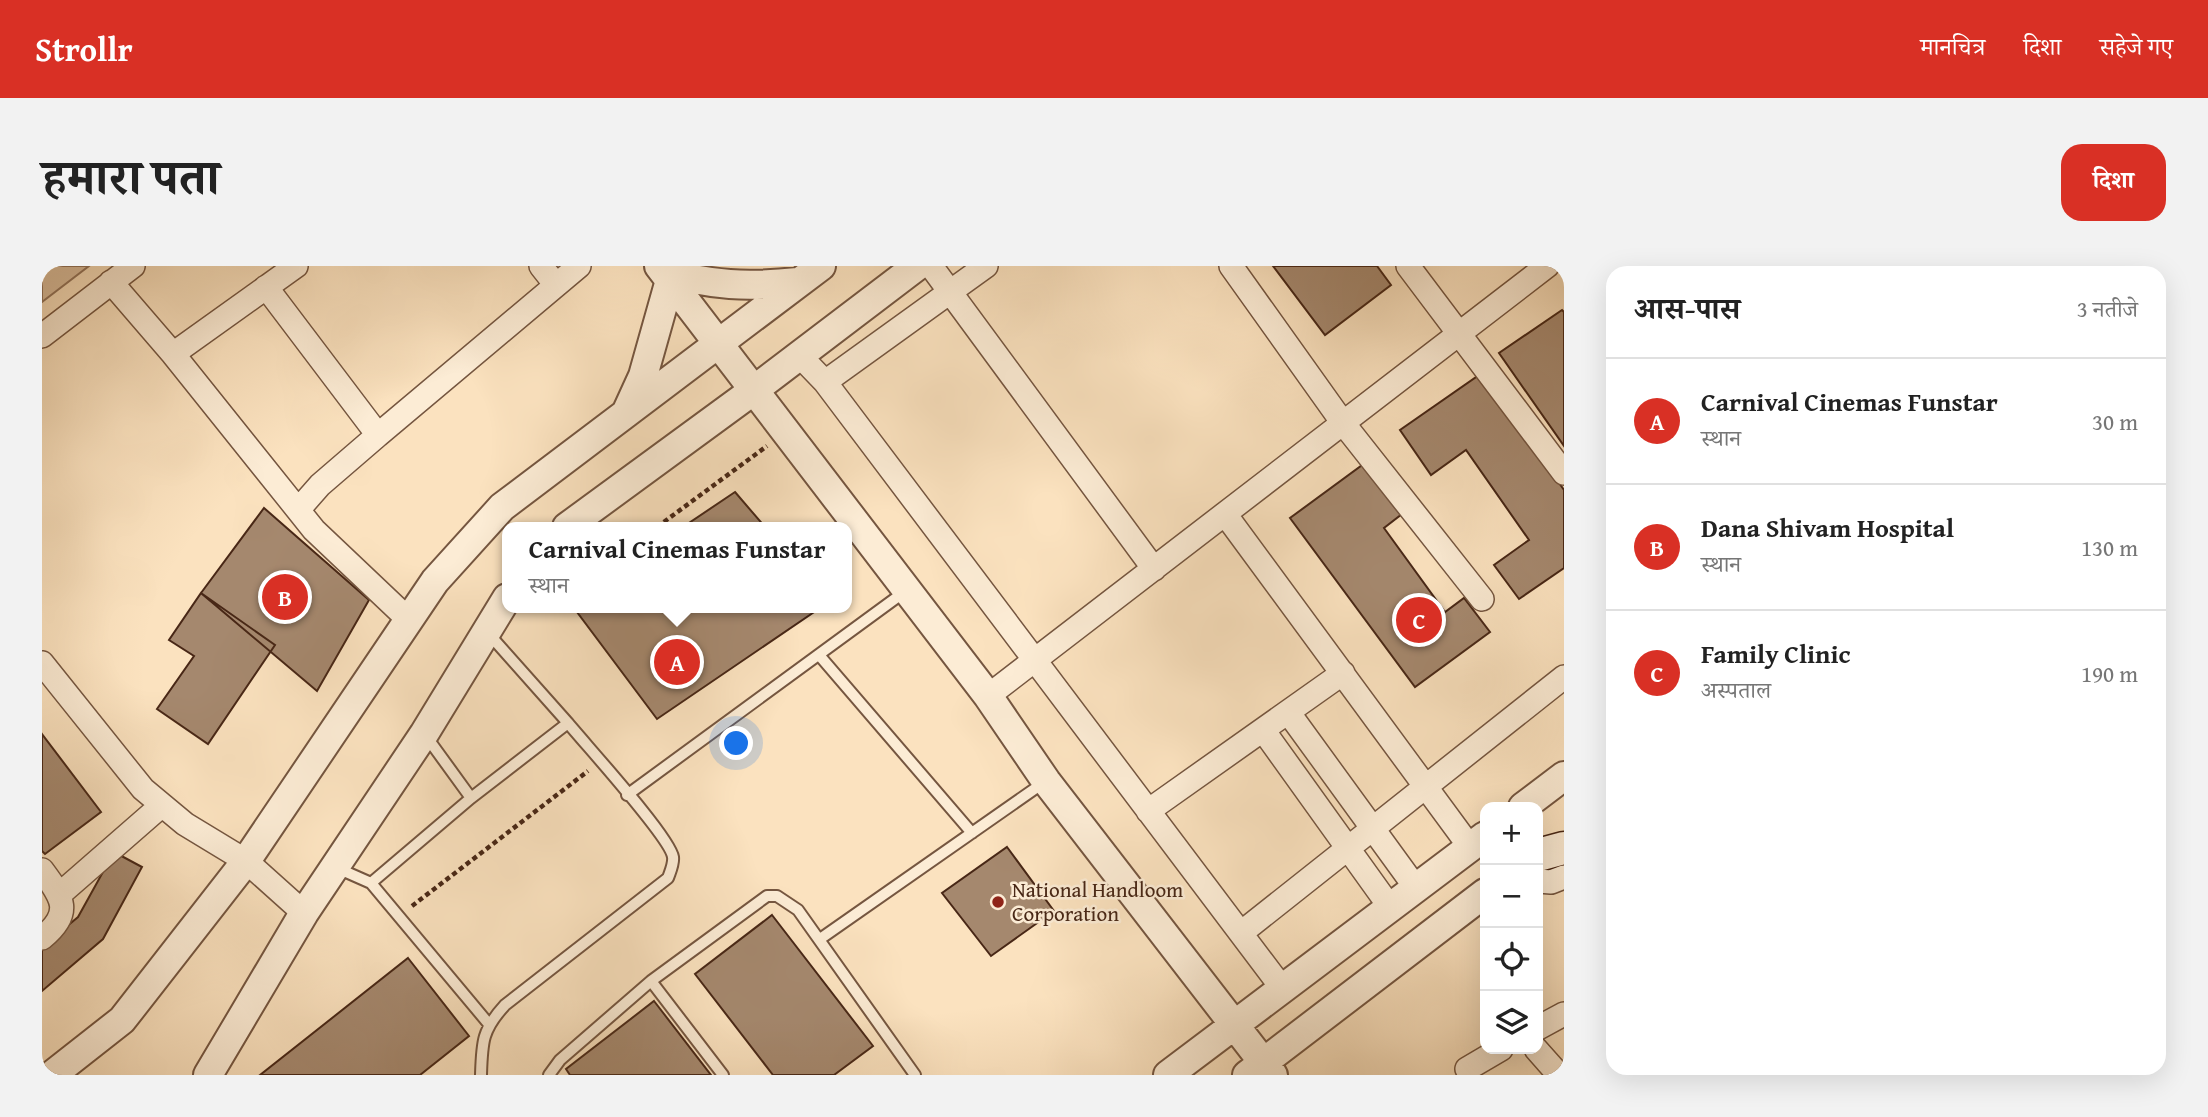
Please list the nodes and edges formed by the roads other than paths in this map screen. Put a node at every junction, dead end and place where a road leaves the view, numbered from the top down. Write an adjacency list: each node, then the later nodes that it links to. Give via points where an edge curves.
1 (133, 266): 13 (street)
2 (296, 266): 15 (street)
3 (541, 266): 14 (street)
4 (579, 266): 14 (street)
5 (917, 266): 21 (street)
6 (931, 266): 16 (street)
7 (986, 266): 16 (street)
8 (1231, 266): 25 (street)
9 (1408, 266): 17 (street)
10 (1547, 266): 17 (street)
11 (664, 272): 12 (street, via 749,287); 19 (street); 24 (street, via 643,376)
12 (810, 274): 19 (street)
13 (111, 282): 18 (street); 20 (street)
14 (556, 285): 26 (street)
15 (266, 287): 20 (street); 26 (street)
16 (950, 290): 22 (street); 31 (street)
17 (1458, 335): 25 (street); 27 (street)
18 (42, 336)
19 (720, 343): 23 (street); 24 (street)
20 (173, 354): 28 (street)
21 (800, 356): 22 (street); 23 (street)
22 (825, 382): 38 (street)
23 (754, 390): 30 (street); 32 (street)
24 (625, 414): 35 (street, via 502,507 435,581)
25 (1343, 424): 29 (street); 33 (street)
26 (378, 435): 28 (street)
27 (1564, 473)
28 (298, 510): 35 (street)
29 (1225, 514): 31 (street); 40 (street)
30 (574, 522)
31 (1154, 569): 38 (street)
32 (908, 589): 37 (lane); 42 (street)
33 (1482, 599)
34 (502, 606): 36 (street)
35 (410, 621): 63 (street)
36 (487, 631): 44 (lane); 46 (street)
37 (819, 655): 50 (lane); 56 (lane)
38 (1035, 660): 42 (street); 54 (street)
39 (42, 663): 53 (street, via 143,789)
40 (1343, 673): 43 (street); 49 (street)
41 (1564, 677): 49 (street)
42 (988, 696): 48 (street)
43 (1288, 712): 45 (street); 55 (street)
44 (568, 723): 50 (lane); 51 (lane)
45 (1263, 730): 54 (street); 59 (street)
46 (424, 734): 51 (lane); 64 (street)
47 (1564, 776): 52 (street)
48 (1046, 781): 56 (lane); 81 (street)
49 (1426, 786): 55 (street); 58 (street)
50 (627, 794): 80 (lane, via 670,847 674,860 668,878)
51 (471, 798): 68 (lane)
52 (1530, 802)
53 (162, 805): 63 (street); 70 (street)
54 (1148, 811): 74 (street)
55 (1374, 828): 59 (street); 69 (street)
56 (972, 833): 76 (lane)
57 (1564, 833): 61 (street)
58 (1478, 841): 69 (street)
59 (1348, 848): 72 (street); 74 (street)
60 (1564, 848): 62 (main road)
61 (1543, 850)
62 (1543, 853)
63 (246, 861): 73 (street); 87 (street, via 122,1020)
64 (336, 868): 68 (lane); 73 (street)
65 (42, 870): 70 (street)
66 (1564, 877): 67 (street)
67 (1543, 881)
68 (371, 883): 80 (lane)
69 (1416, 888): 72 (street)
70 (60, 894): 75 (street, via 62,915)
71 (1480, 897): 86 (street)
72 (1390, 907): 78 (street)
73 (304, 912): 88 (street)
74 (1241, 933): 78 (street)
75 (42, 937)
76 (820, 939): 77 (lane, via 798,910 777,896 767,896); 92 (lane)
77 (651, 982): 90 (lane, via 560,1060); 91 (lane)
78 (1282, 988): 81 (street)
79 (1564, 1014): 82 (street)
80 (488, 1023): 89 (lane)
81 (1235, 1024): 86 (street); 93 (street)
82 (1543, 1025)
83 (1492, 1054): 85 (street)
84 (1540, 1054): 94 (street)
85 (1467, 1069)
86 (1261, 1071)
87 (52, 1075)
88 (208, 1075)
89 (481, 1075)
90 (549, 1075)
91 (723, 1075)
92 (915, 1075)
93 (1168, 1075)
94 (1559, 1075)

